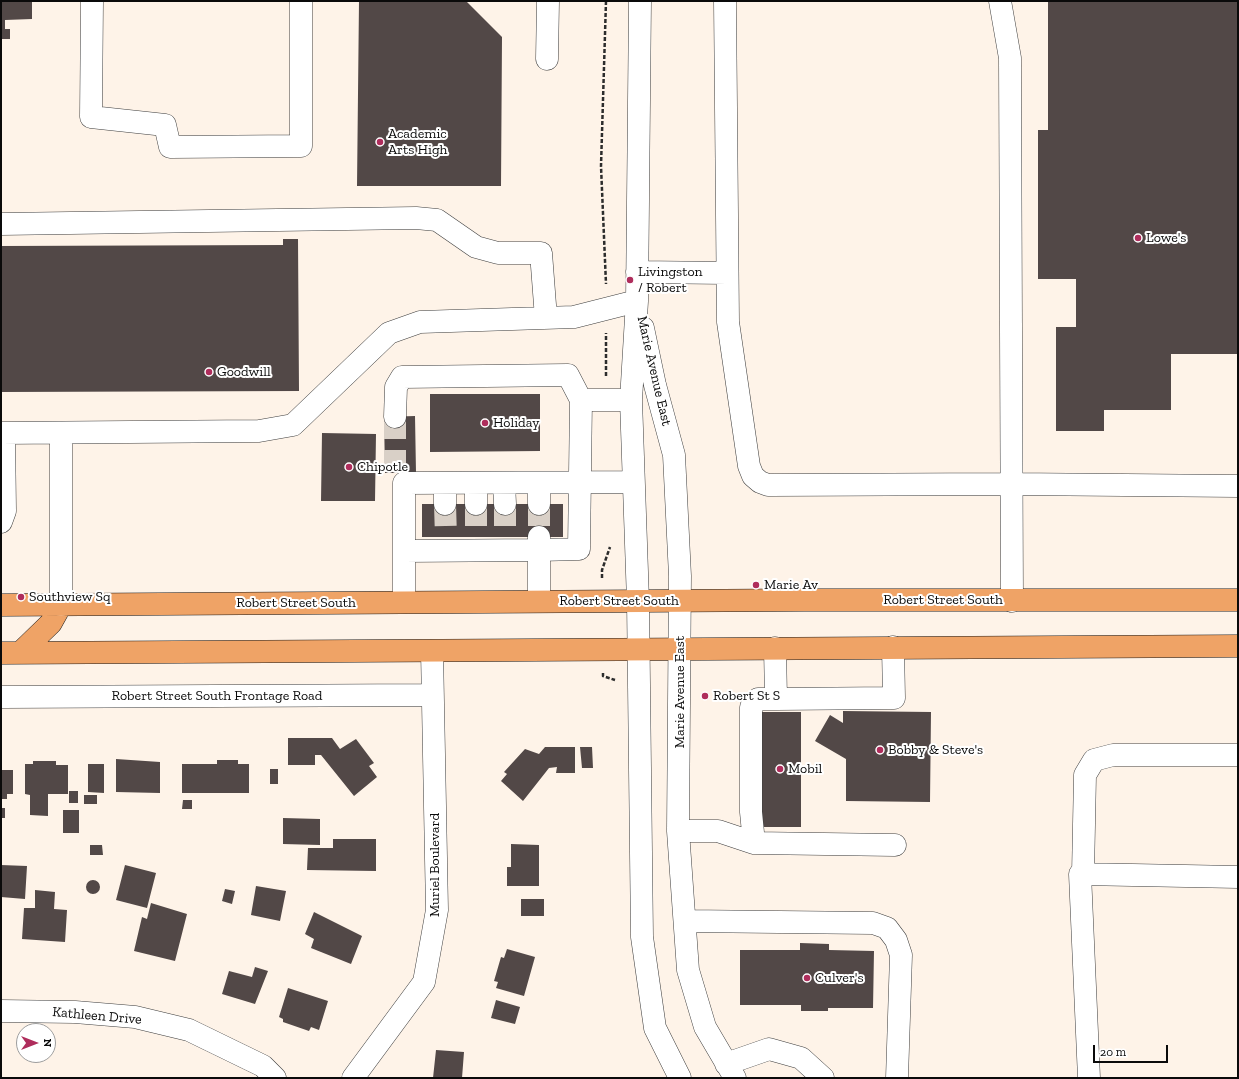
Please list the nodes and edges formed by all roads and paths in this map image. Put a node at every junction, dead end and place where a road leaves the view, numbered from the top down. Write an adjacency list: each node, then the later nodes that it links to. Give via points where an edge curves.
1 (92, 1): 2 (street, via 91,117 165,125 170,147 178,147 301,146)
2 (301, 1)
3 (548, 1): 7 (street)
4 (640, 1): 9 (street, Marie Avenue East)
5 (725, 1): 10 (street)
6 (1000, 1): 20 (street, via 1010,58)
7 (547, 59)
8 (1, 224): 12 (street, via 416,218 437,220 476,246 498,253 541,253)
9 (638, 272): 10 (street); 11 (street, Marie Avenue East)
10 (727, 273): 20 (street, via 728,322 748,459 753,476 760,482 768,485)
11 (638, 300): 12 (street, via 574,316); 14 (street, Marie Avenue East); 26 (street, Marie Avenue East, via 655,385 674,455)
12 (546, 318): 17 (street, via 420,322 389,334 293,425 259,431)
13 (581, 400): 14 (street); 15 (street, via 568,375 402,377 396,387); 19 (street)
14 (631, 400): 18 (street, Marie Avenue East)
15 (395, 417)
16 (3, 433): 17 (street); 22 (street, via 5,511)
17 (61, 434): 32 (street)
18 (633, 482): 19 (street); 25 (street, Marie Avenue East)
19 (580, 483): 23 (street, via 579,549); 24 (street, via 539,493 445,493 400,478)
20 (1011, 484): 21 (street); 27 (street)
21 (1238, 486)
22 (1, 522)
23 (539, 543): 24 (street, via 446,544); 29 (street)
24 (404, 551): 30 (street)
25 (638, 600): 26 (main road, Robert Street South); 29 (main road, Robert Street South); 36 (street, Marie Avenue East)
26 (680, 600): 27 (main road, Robert Street South); 37 (street, Marie Avenue East)
27 (1012, 600): 28 (main road, Robert Street South)
28 (1238, 600)
29 (538, 601): 30 (main road, Robert Street South)
30 (404, 602): 32 (main road, Robert Street South)
31 (1, 605): 32 (main road, Robert Street South)
32 (60, 605): 39 (main road, via 51,623)
33 (1238, 646): 34 (main road)
34 (893, 647): 35 (main road); 42 (street, via 894,698)
35 (775, 648): 37 (main road); 42 (street)
36 (639, 649): 37 (main road); 38 (main road); 54 (street, Marie Avenue East, via 642,937 655,1028)
37 (680, 649): 44 (street, Marie Avenue East)
38 (432, 651): 39 (main road); 40 (street, Muriel Boulevard)
39 (11, 653)
40 (432, 695): 41 (street, Robert Street South Frontage Road); 53 (street, Muriel Boulevard, via 437,910 424,982)
41 (1, 697)
42 (776, 699): 45 (street, via 758,699 751,707 751,812)
43 (1238, 755): 47 (street, via 1113,755 1094,760 1085,775)
44 (678, 831): 45 (street, via 718,830); 49 (street, Marie Avenue East)
45 (754, 843): 46 (street)
46 (895, 845)
47 (1083, 874): 48 (street); 57 (street, via 1080,874)
48 (1238, 877)
49 (685, 921): 51 (street, Marie Avenue East, via 688,970 705,1027); 56 (street, via 872,922 887,928 896,940 901,956)
50 (1, 1011): 52 (street, Kathleen Drive, via 82,1012 135,1017 174,1026 189,1030 263,1066)
51 (730, 1071): 55 (street, via 769,1049 801,1058)
52 (275, 1078)
53 (353, 1078)
54 (680, 1078)
55 (823, 1078)
56 (897, 1078)
57 (1089, 1078)

